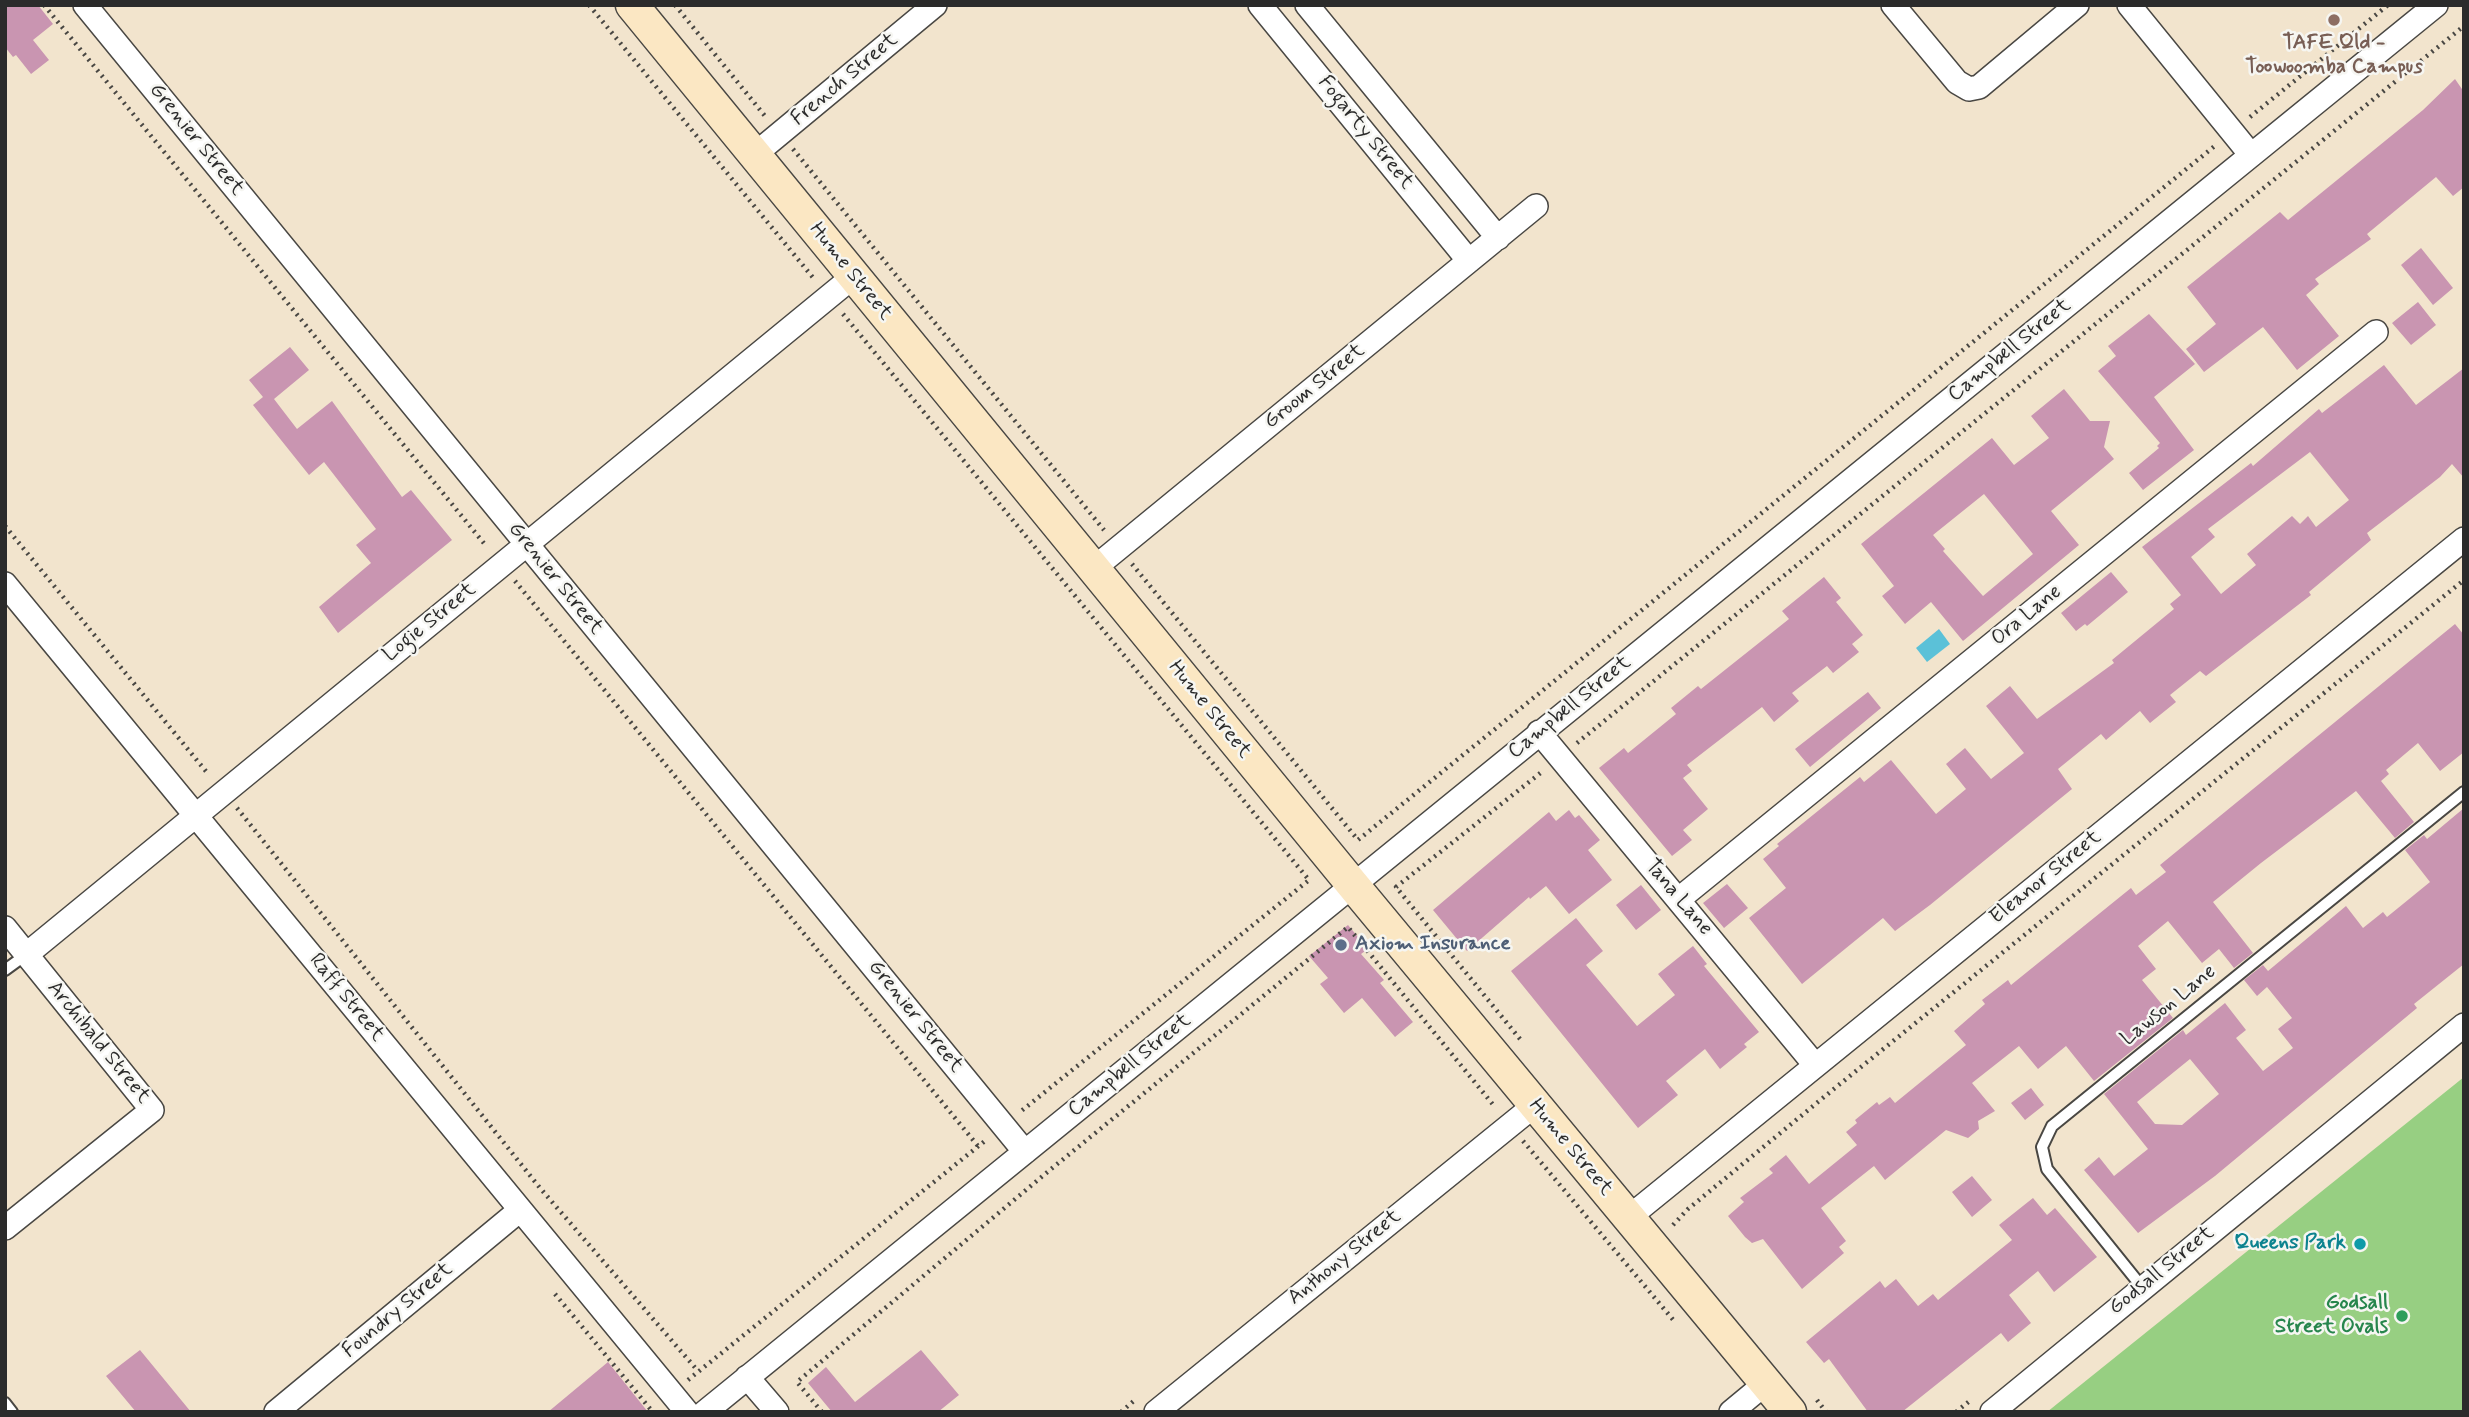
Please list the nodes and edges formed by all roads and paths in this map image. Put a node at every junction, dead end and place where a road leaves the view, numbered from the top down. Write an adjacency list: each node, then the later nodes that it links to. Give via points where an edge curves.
1 (85, 5): 26 (street, Grenier Street)
2 (589, 5): 22 (path)
3 (632, 5): 16 (street, Hume Street)
4 (675, 5): 15 (path)
5 (935, 5): 15 (street, French Street)
6 (1260, 5): 20 (street, Fogarty Street)
7 (1307, 5): 19 (street, Fogarty Street)
8 (1893, 5): 9 (street, via 1957,82 1969,89 1982,84)
9 (2077, 5)
10 (2129, 5): 14 (street)
11 (2388, 5): 14 (path)
12 (2436, 5): 17 (street, Campbell Street)
13 (2464, 26): 32 (path)
14 (2232, 131): 17 (street); 27 (path, via 1358,840)
15 (780, 134): 16 (street, French Street); 27 (path)
16 (754, 155): 21 (street, Hume Street)
17 (2251, 155): 31 (street, Campbell Street)
18 (1536, 206): 19 (street, Groom Street)
19 (1497, 238): 20 (street, Groom Street)
20 (1469, 261): 27 (street, Groom Street)
21 (854, 276): 22 (street, Logie Street); 28 (street, Hume Street)
22 (828, 296): 26 (street, Logie Street); 36 (path)
23 (2376, 332): 39 (street, Ora Lane)
24 (5, 526): 33 (path)
25 (2464, 539): 44 (street, Eleanor Street)
26 (527, 544): 33 (street, Logie Street); 47 (street, Grenier Street)
27 (1119, 548): 28 (street, Groom Street)
28 (1093, 569): 37 (street, Hume Street)
29 (2464, 580): 50 (path, via 1835,1088)
30 (5, 584): 35 (street, Raff Street)
31 (1539, 732): 32 (street, Tana Lane); 37 (street, Campbell Street)
32 (1560, 757): 38 (path); 39 (street, Tana Lane)
33 (223, 791): 35 (street, Logie Street); 55 (path, via 540,1188)
34 (2464, 792): 52 (lane, Lawson Lane, via 2052,1126 2042,1147 2047,1170)
35 (194, 815): 41 (street, Logie Street); 48 (street, Raff Street)
36 (1309, 880)
37 (1352, 884): 45 (street, Hume Street); 47 (street, Campbell Street)
38 (1396, 887)
39 (1679, 899): 44 (street, Tana Lane)
40 (5, 928): 41 (street, Archibald Street)
41 (27, 954): 42 (lane, Logie Street); 51 (street, Archibald Street, via 152,1110)
42 (5, 970)
43 (2464, 1026): 52 (street, Godsall Street)
44 (1815, 1065): 49 (street, Eleanor Street)
45 (1535, 1105): 46 (street, Anthony Street); 49 (street, Hume Street)
46 (1510, 1125): 54 (path); 65 (path, via 1348,927 797,1382); 66 (street, Anthony Street)
47 (1025, 1152): 56 (street, Campbell Street)
48 (520, 1210): 61 (street, Foundry Street); 62 (street, Raff Street)
49 (1628, 1218): 57 (street, Hume Street)
50 (1673, 1225)
51 (5, 1228)
52 (2142, 1287): 69 (street, Godsall Street)
53 (555, 1294): 59 (path)
54 (1680, 1328)
55 (698, 1371)
56 (747, 1377): 63 (street, Campbell Street); 64 (street)
57 (1766, 1383): 67 (street); 68 (street, Hume Street)
58 (5, 1403): 60 (lane)
59 (652, 1411)
60 (12, 1412)
61 (276, 1412)
62 (687, 1412)
63 (705, 1412)
64 (776, 1412)
65 (822, 1412)
66 (1156, 1412)
67 (1731, 1412)
68 (1790, 1412)
69 (1992, 1412)

